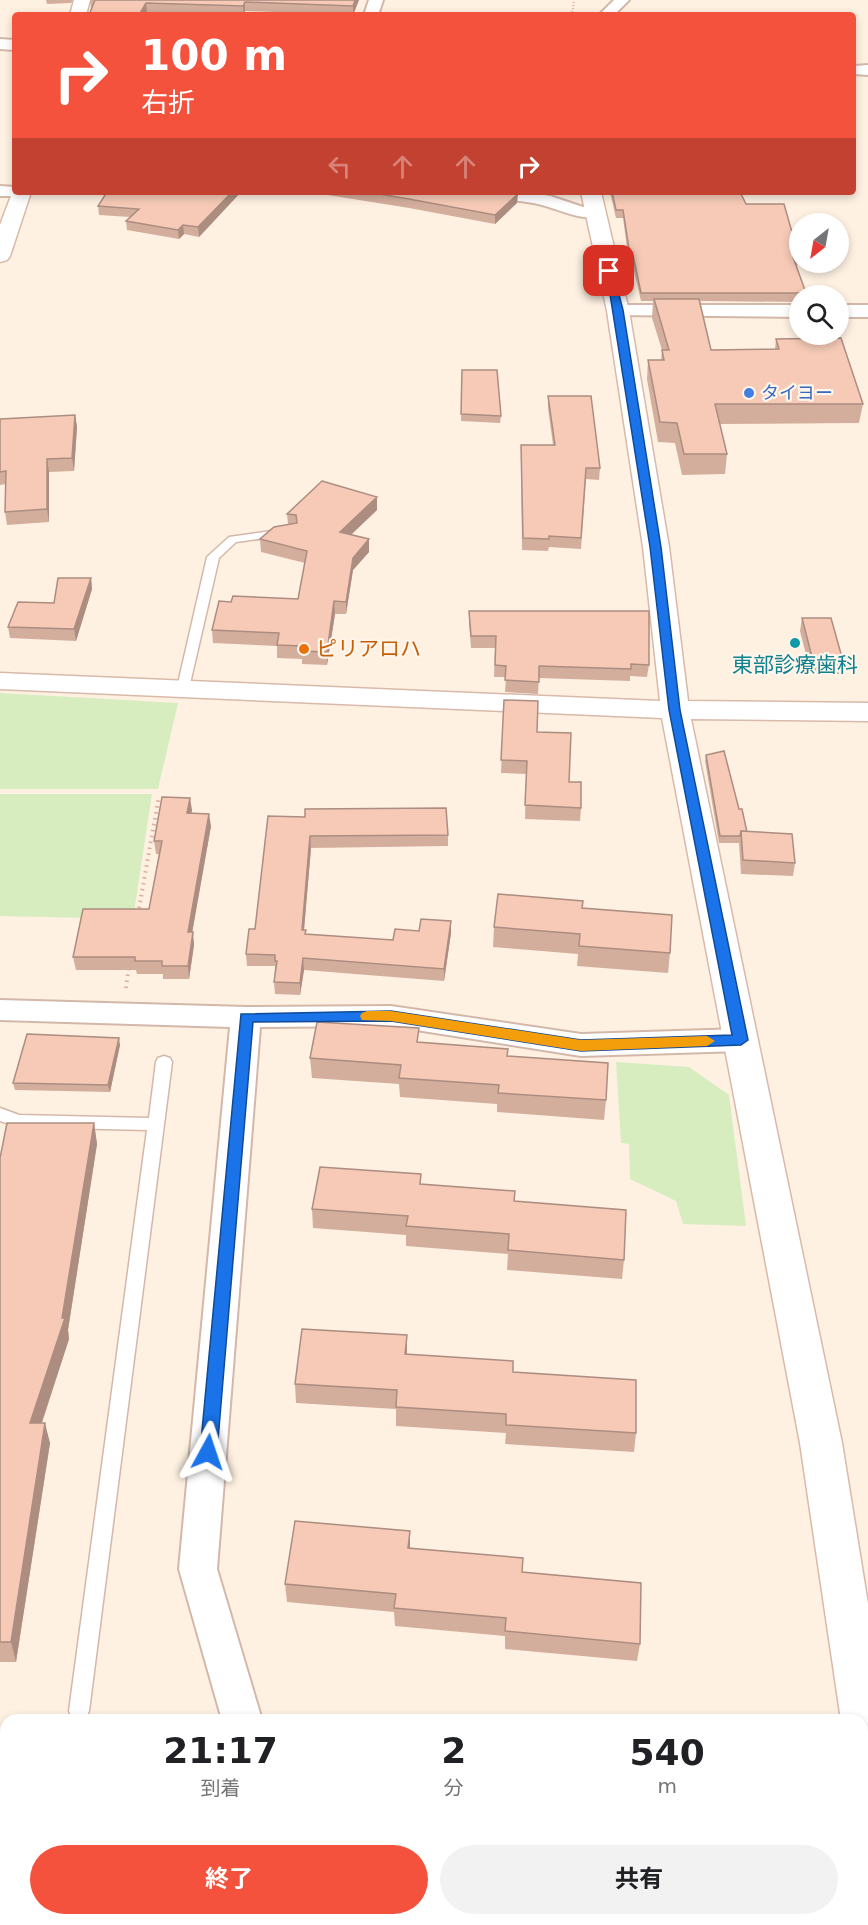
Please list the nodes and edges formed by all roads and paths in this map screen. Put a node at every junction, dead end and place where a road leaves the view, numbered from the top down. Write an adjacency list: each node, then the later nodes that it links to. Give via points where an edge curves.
1 (622, 0): 2 (street)
2 (609, 12)
3 (20, 195): 6 (street)
4 (512, 195): 5 (street, via 582,212)
5 (593, 202): 7 (street)
6 (0, 256)
7 (618, 310): 8 (street); 14 (street, via 656,547)
8 (789, 311)
9 (849, 311): 10 (street)
10 (868, 311)
11 (292, 532): 13 (lane, via 233,539 213,557)
12 (0, 681): 13 (street)
13 (183, 688): 14 (street)
14 (675, 710): 15 (street); 22 (street)
15 (868, 712)
16 (159, 796): 17 (path)
17 (137, 922)
18 (131, 957): 20 (path)
19 (1, 1014): 20 (street)
20 (121, 1014): 21 (street)
21 (246, 1017): 22 (street, via 391,1016 581,1045); 27 (street, via 198,1569)
22 (741, 1040): 28 (street, via 821,1443)
23 (164, 1062): 25 (lane)
24 (0, 1114): 25 (lane, via 18,1121)
25 (155, 1124): 26 (lane)
26 (79, 1711)
27 (240, 1714)
28 (863, 1714)

